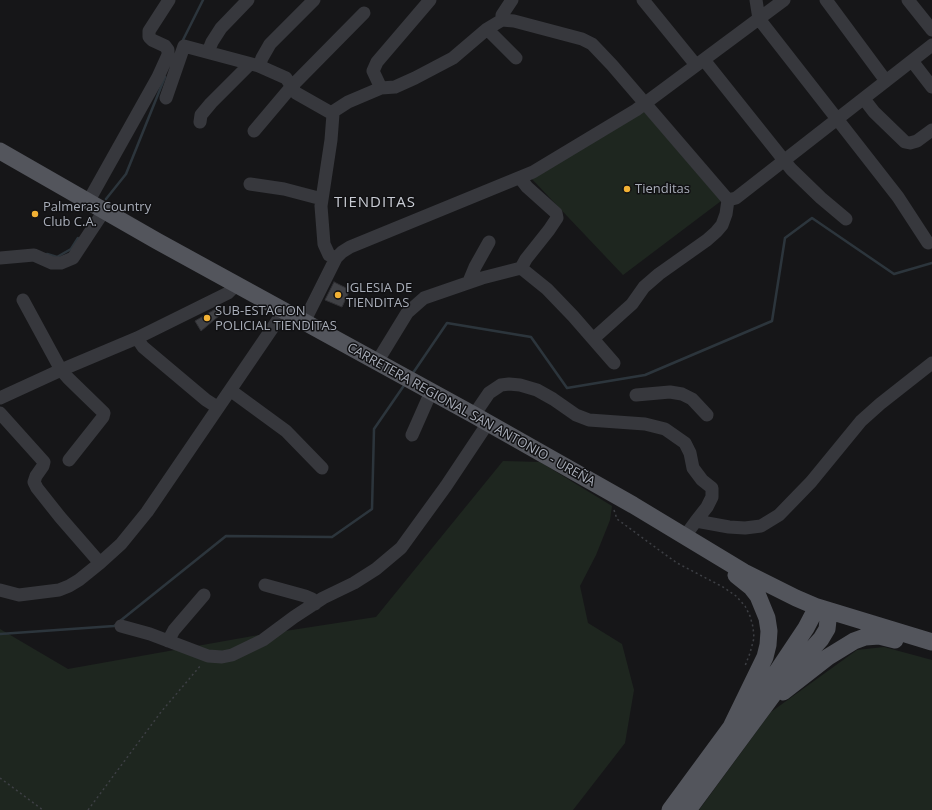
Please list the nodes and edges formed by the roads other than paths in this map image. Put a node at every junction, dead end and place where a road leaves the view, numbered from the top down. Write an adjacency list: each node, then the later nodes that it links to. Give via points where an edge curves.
1 (169, 0): 40 (street, via 149,31 149,37 165,46 168,55)
2 (248, 0): 17 (street, via 220,28)
3 (314, 0): 21 (street, via 270,44 262,58)
4 (430, 0): 25 (street, via 377,62 373,71)
5 (512, 0): 13 (street, via 502,15)
6 (643, 0): 20 (street)
7 (756, 0): 12 (street)
8 (784, 0): 12 (street)
9 (826, 0): 22 (street)
10 (908, 0): 15 (street)
11 (364, 13): 23 (street)
12 (759, 19): 20 (street); 30 (street)
13 (502, 20): 14 (street); 28 (street, via 582,39 592,44)
14 (487, 29): 18 (street); 25 (street, via 453,58 395,87)
15 (932, 30)
16 (932, 45): 19 (street)
17 (208, 52): 21 (street); 26 (street, via 184,46)
18 (516, 58)
19 (912, 61): 22 (street); 24 (street)
20 (700, 62): 28 (street); 35 (street)
21 (254, 65): 23 (street, via 286,78); 31 (street, via 211,103 201,115)
22 (886, 81): 27 (street)
23 (292, 86): 29 (street, via 296,93); 33 (street)
24 (932, 86)
25 (381, 88): 29 (street, via 348,102)
26 (166, 98)
27 (864, 99): 30 (street); 32 (street, via 905,142 917,141)
28 (645, 104): 36 (street); 39 (street)
29 (333, 114): 38 (street)
30 (838, 119): 35 (street); 44 (street, via 898,197)
31 (200, 122)
32 (932, 130)
33 (254, 132)
34 (0, 151): 40 (main road, CARRETERA REGIONAL SAN ANTONIO - UREÑA)
35 (785, 160): 39 (street, via 736,198); 42 (street, via 811,188)
36 (520, 178): 46 (street, via 350,247); 47 (street, via 556,213 549,230)
37 (250, 184): 38 (street, via 284,189)
38 (322, 199): 46 (street, via 320,206 324,244 329,254)
39 (728, 200): 54 (street, via 722,225 716,232 644,287 632,304)
40 (88, 202): 41 (main road, CARRETERA REGIONAL SAN ANTONIO - UREÑA)
41 (104, 211): 45 (street, via 73,258 52,264 34,255); 49 (main road, CARRETERA REGIONAL SAN ANTONIO - UREÑA)
42 (846, 219)
43 (489, 242): 48 (street)
44 (928, 243)
45 (0, 258)
46 (336, 258): 52 (street)
47 (521, 268): 48 (street); 54 (street, via 547,289)
48 (470, 282): 55 (street, via 419,302 407,314)
49 (236, 284): 51 (main road, CARRETERA REGIONAL SAN ANTONIO - UREÑA); 53 (street, via 228,293)
50 (23, 300): 58 (street)
51 (284, 311): 52 (main road, CARRETERA REGIONAL SAN ANTONIO - UREÑA); 60 (street)
52 (304, 322): 55 (main road, CARRETERA REGIONAL SAN ANTONIO - UREÑA)
53 (138, 338): 58 (street); 63 (street, via 144,347 206,400)
54 (593, 339): 56 (street)
55 (377, 362): 59 (main road, CARRETERA REGIONAL SAN ANTONIO - UREÑA)
56 (614, 363)
57 (932, 363): 71 (street, via 861,421 811,482 779,515 761,526 745,528 729,528)
58 (62, 370): 62 (street); 68 (street, via 104,413)
59 (425, 389): 66 (main road, CARRETERA REGIONAL SAN ANTONIO - UREÑA); 67 (street)
60 (230, 390): 63 (street); 69 (street, via 286,431)
61 (636, 395): 65 (street, via 670,392 682,394 692,399)
62 (0, 398)
63 (218, 407): 73 (street, via 147,512 122,544)
64 (0, 413): 73 (street, via 44,462 34,482 37,488)
65 (707, 415)
66 (482, 419): 70 (main road, CARRETERA REGIONAL SAN ANTONIO - UREÑA); 71 (street, via 489,393 501,385 509,384 538,390 576,415 589,420 645,424 665,429 685,443 693,468 712,488 712,497); 77 (street, via 446,486 401,548 376,569)
67 (412, 435)
68 (69, 460)
69 (322, 468)
70 (633, 506): 72 (main road, CARRETERA REGIONAL SAN ANTONIO - UREÑA); 84 (main road, via 675,540 740,577 751,587 764,607 769,631 765,657)
71 (696, 521): 72 (street)
72 (685, 536): 78 (main road, CARRETERA REGIONAL SAN ANTONIO - UREÑA, via 744,572)
73 (100, 563): 75 (street, via 79,580 59,590 19,595)
74 (265, 586): 77 (street, via 305,596 312,599)
75 (0, 590)
76 (204, 595): 80 (street, via 174,630)
77 (315, 604): 80 (street, via 263,640 227,656 208,656)
78 (823, 609): 81 (main road, CARRETERA REGIONAL SAN ANTONIO - UREÑA); 83 (main road, via 828,621 827,629); 84 (main road, via 806,628 775,674)
79 (122, 626): 80 (street)
80 (168, 641)
81 (932, 642)
82 (932, 653): 83 (main road, via 879,636 854,641 842,647)
83 (768, 702): 86 (main road)
84 (731, 727): 85 (main road)
85 (670, 810)
86 (688, 810)

